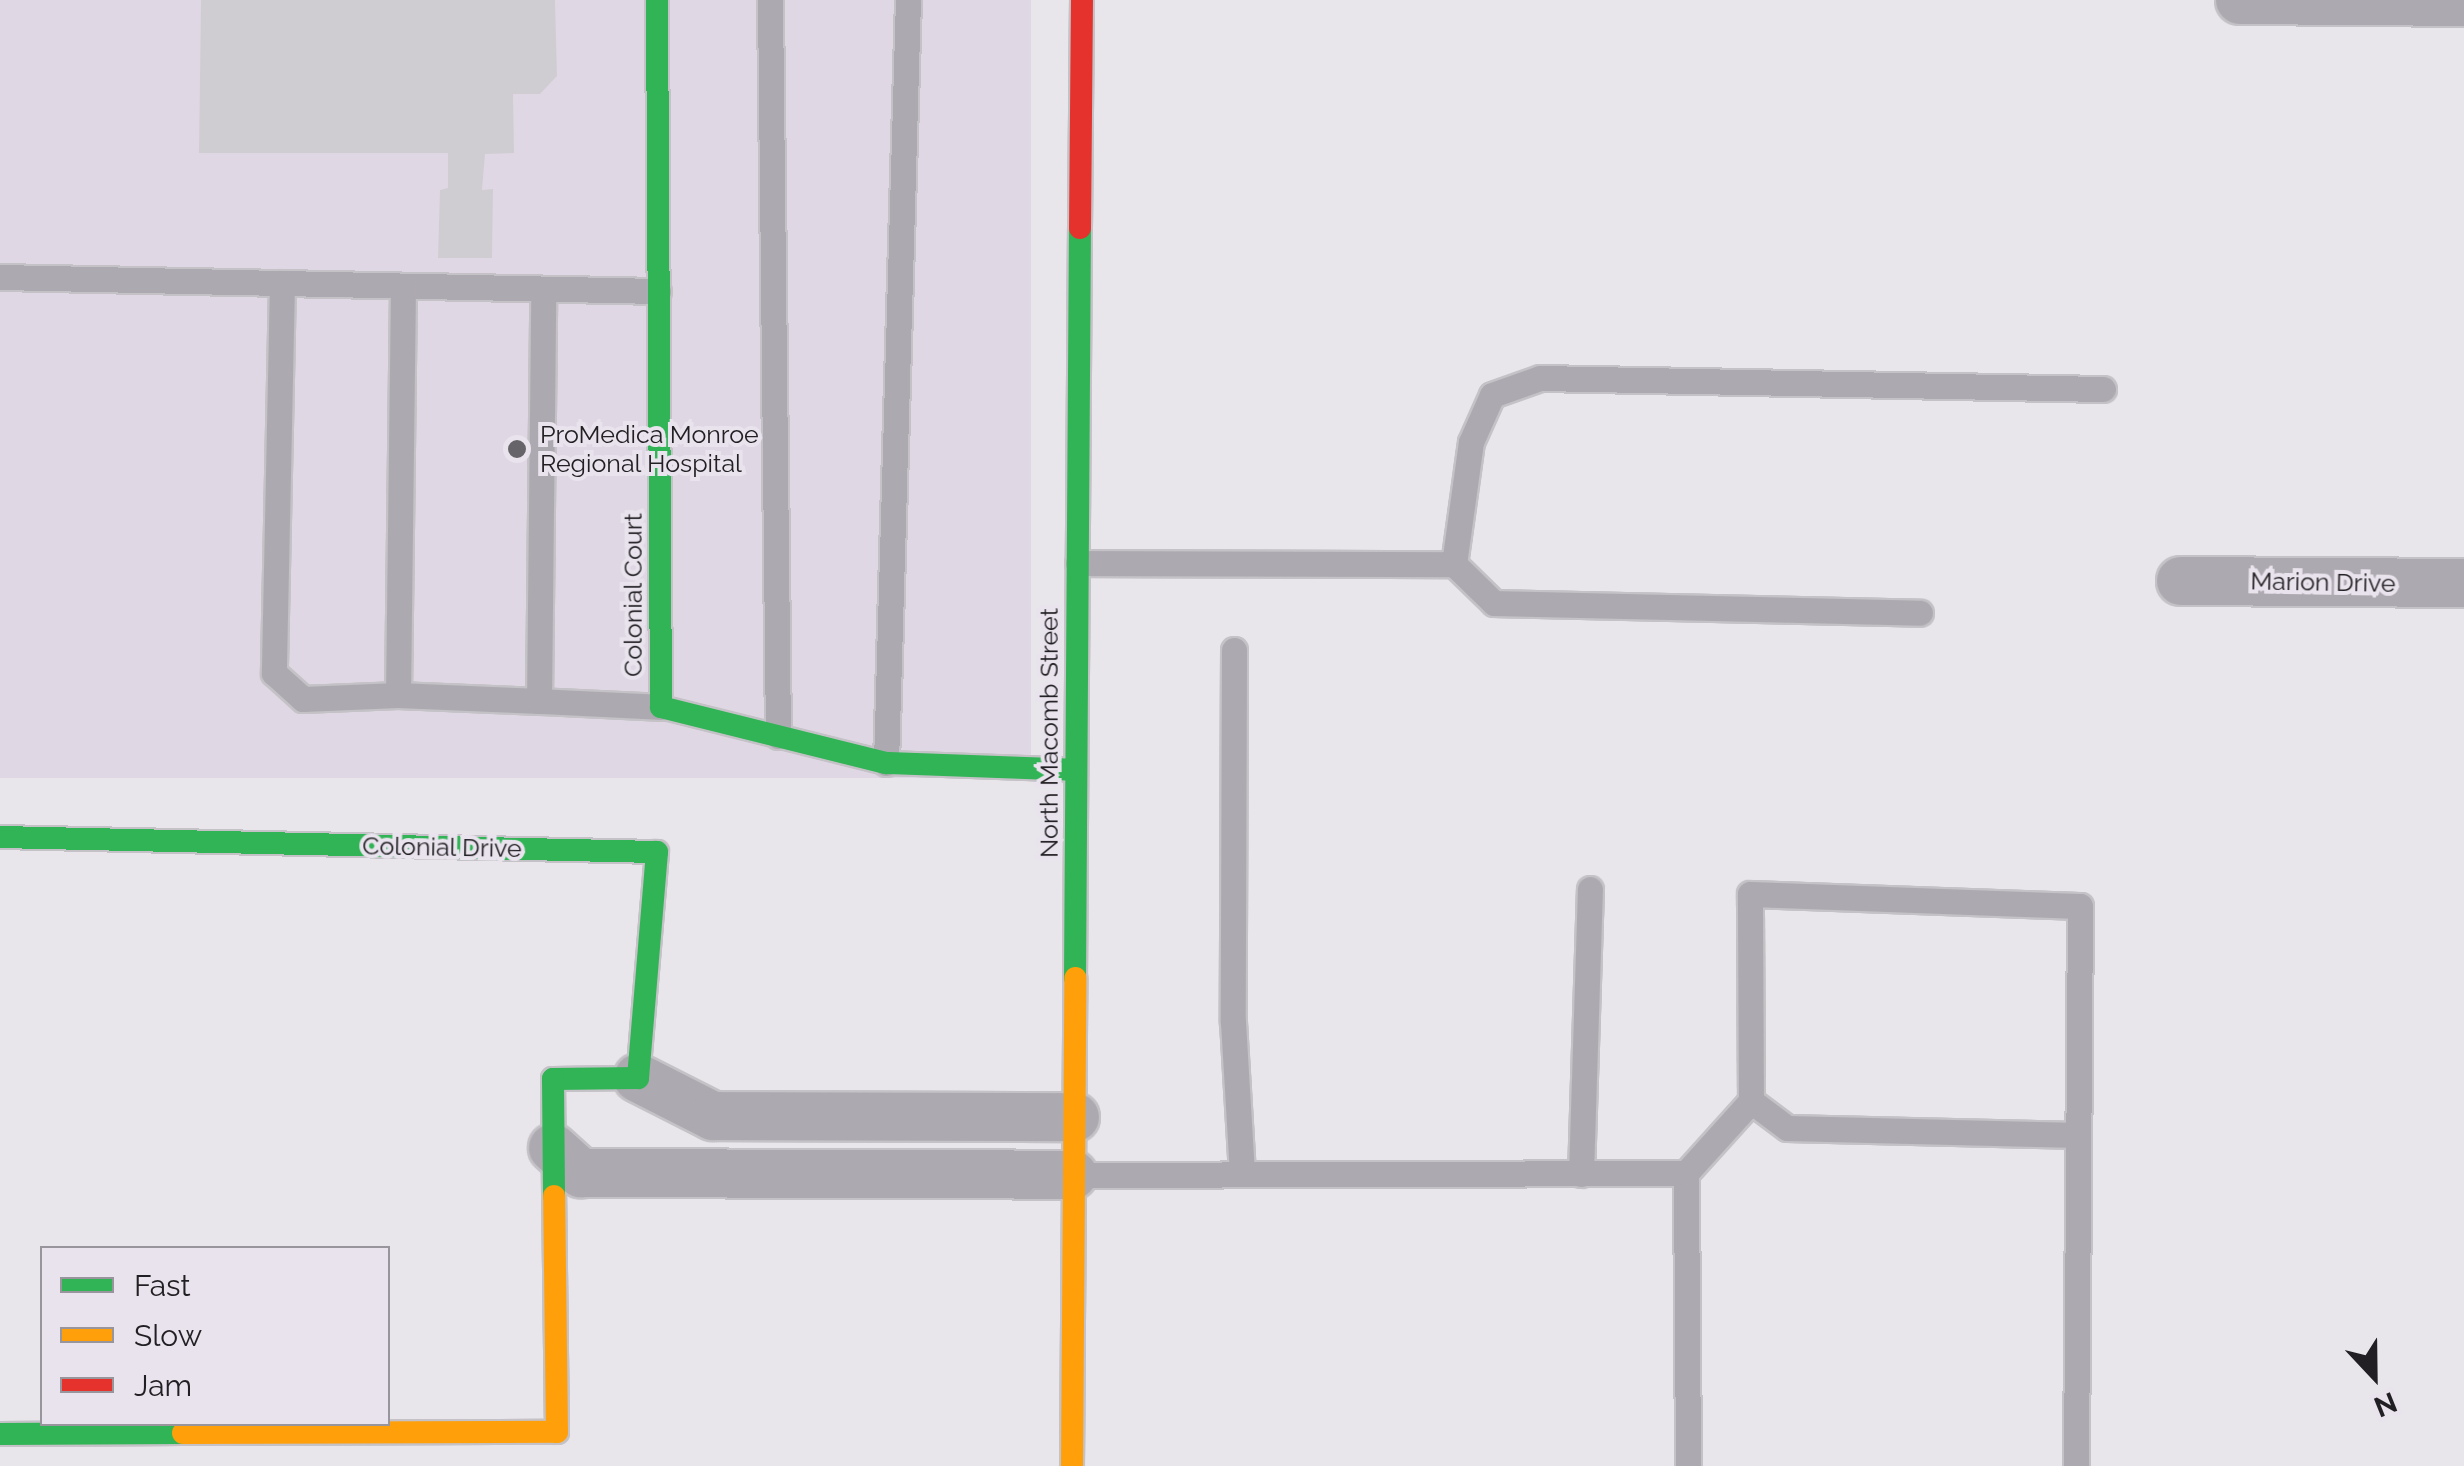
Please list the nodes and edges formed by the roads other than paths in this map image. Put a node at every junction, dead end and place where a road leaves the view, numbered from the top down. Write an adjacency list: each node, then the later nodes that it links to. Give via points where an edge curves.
1 (657, 0): 11 (street, Colonial Court)
2 (770, 0): 22 (lane)
3 (908, 0): 23 (lane)
4 (1082, 0): 13 (street, North Macomb Street)
5 (2240, 0): 6 (street)
6 (2464, 2)
7 (0, 278): 8 (lane)
8 (282, 283): 9 (lane); 19 (lane, via 274,673 303,699)
9 (403, 286): 10 (lane); 19 (lane)
10 (543, 289): 11 (lane); 20 (lane)
11 (658, 291): 21 (street, Colonial Court)
12 (2103, 389): 14 (lane, via 1540,378 1492,395 1471,442)
13 (1078, 563): 14 (lane); 24 (street, North Macomb Street)
14 (1454, 564): 17 (lane, via 1494,603)
15 (2181, 581): 16 (street, Marion Drive)
16 (2464, 584)
17 (1920, 613)
18 (1234, 650): 32 (lane, via 1234,1022)
19 (398, 695): 20 (lane)
20 (538, 701): 21 (lane)
21 (661, 706): 22 (street, Colonial Court)
22 (778, 736): 23 (street, Colonial Court)
23 (886, 763): 24 (street, Colonial Court)
24 (1076, 770): 29 (street, North Macomb Street)
25 (0, 836): 27 (street, Colonial Drive, via 657,852)
26 (1590, 890): 34 (lane)
27 (638, 1078): 29 (street, via 712,1116); 31 (street, via 553,1080)
28 (1752, 1101): 30 (lane, via 1786,1128); 30 (lane, via 1750,894 2080,906); 33 (lane)
29 (1075, 1117): 35 (street, North Macomb Street)
30 (2078, 1136): 39 (lane)
31 (554, 1148): 35 (street, via 580,1173); 36 (street, via 557,1432)
32 (1242, 1173): 34 (lane); 35 (lane)
33 (1686, 1173): 34 (lane); 38 (lane)
34 (1581, 1174)
35 (1073, 1175): 37 (street, North Macomb Street)
36 (0, 1434)
37 (1072, 1466)
38 (1688, 1466)
39 (2076, 1466)

